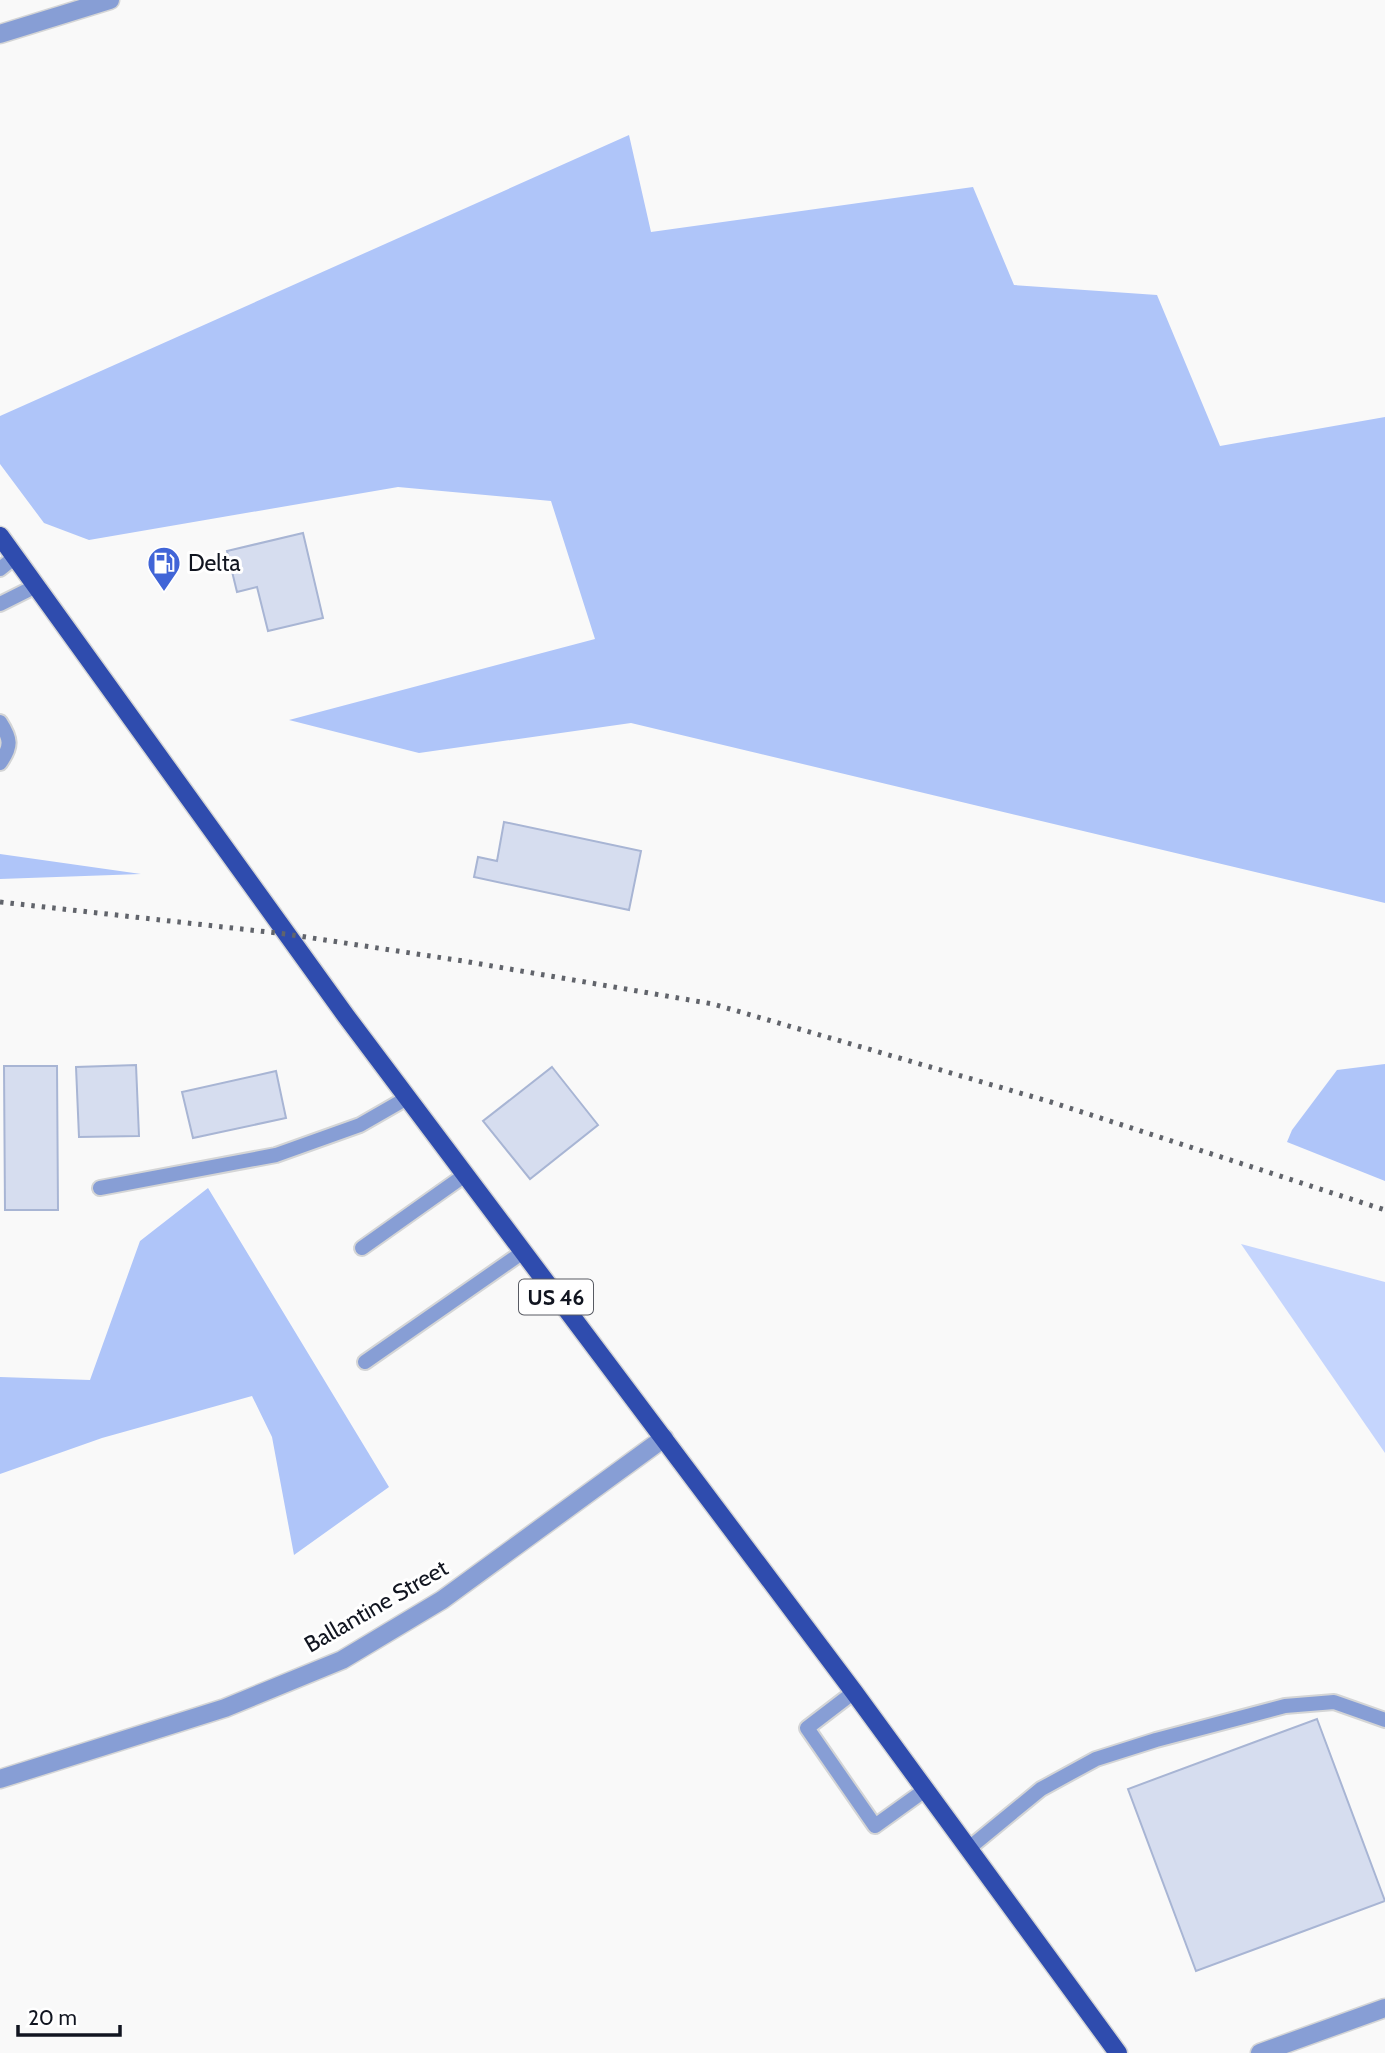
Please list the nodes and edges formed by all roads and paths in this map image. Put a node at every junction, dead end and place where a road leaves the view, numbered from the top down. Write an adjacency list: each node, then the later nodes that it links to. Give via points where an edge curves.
1 (110, 0): 2 (street)
2 (0, 34)
3 (0, 536): 4 (main road, US 46)
4 (15, 557): 5 (lane); 6 (main road, US 46)
5 (0, 569)
6 (36, 586): 7 (lane); 10 (main road, US 46)
7 (0, 604)
8 (0, 722): 9 (lane, via 10,744)
9 (0, 762)
10 (407, 1098): 11 (main road, US 46); 12 (lane, via 360,1125 276,1155)
11 (465, 1175): 13 (lane); 14 (main road, US 46)
12 (100, 1188)
13 (362, 1248)
14 (523, 1252): 15 (lane); 16 (main road, US 46)
15 (365, 1362)
16 (664, 1438): 17 (main road, US 46); 19 (street, Ballantine Street, via 442,1600 342,1660 225,1708)
17 (854, 1692): 20 (main road, US 46); 20 (lane, via 807,1728 875,1826)
18 (1385, 1720): 21 (lane, via 1334,1702 1285,1706 1156,1740 1096,1759 1041,1789)
19 (0, 1779)
20 (925, 1790): 21 (main road, US 46)
21 (968, 1849): 23 (main road, US 46)
22 (1385, 2008): 24 (street)
23 (1118, 2053)
24 (1260, 2053)

